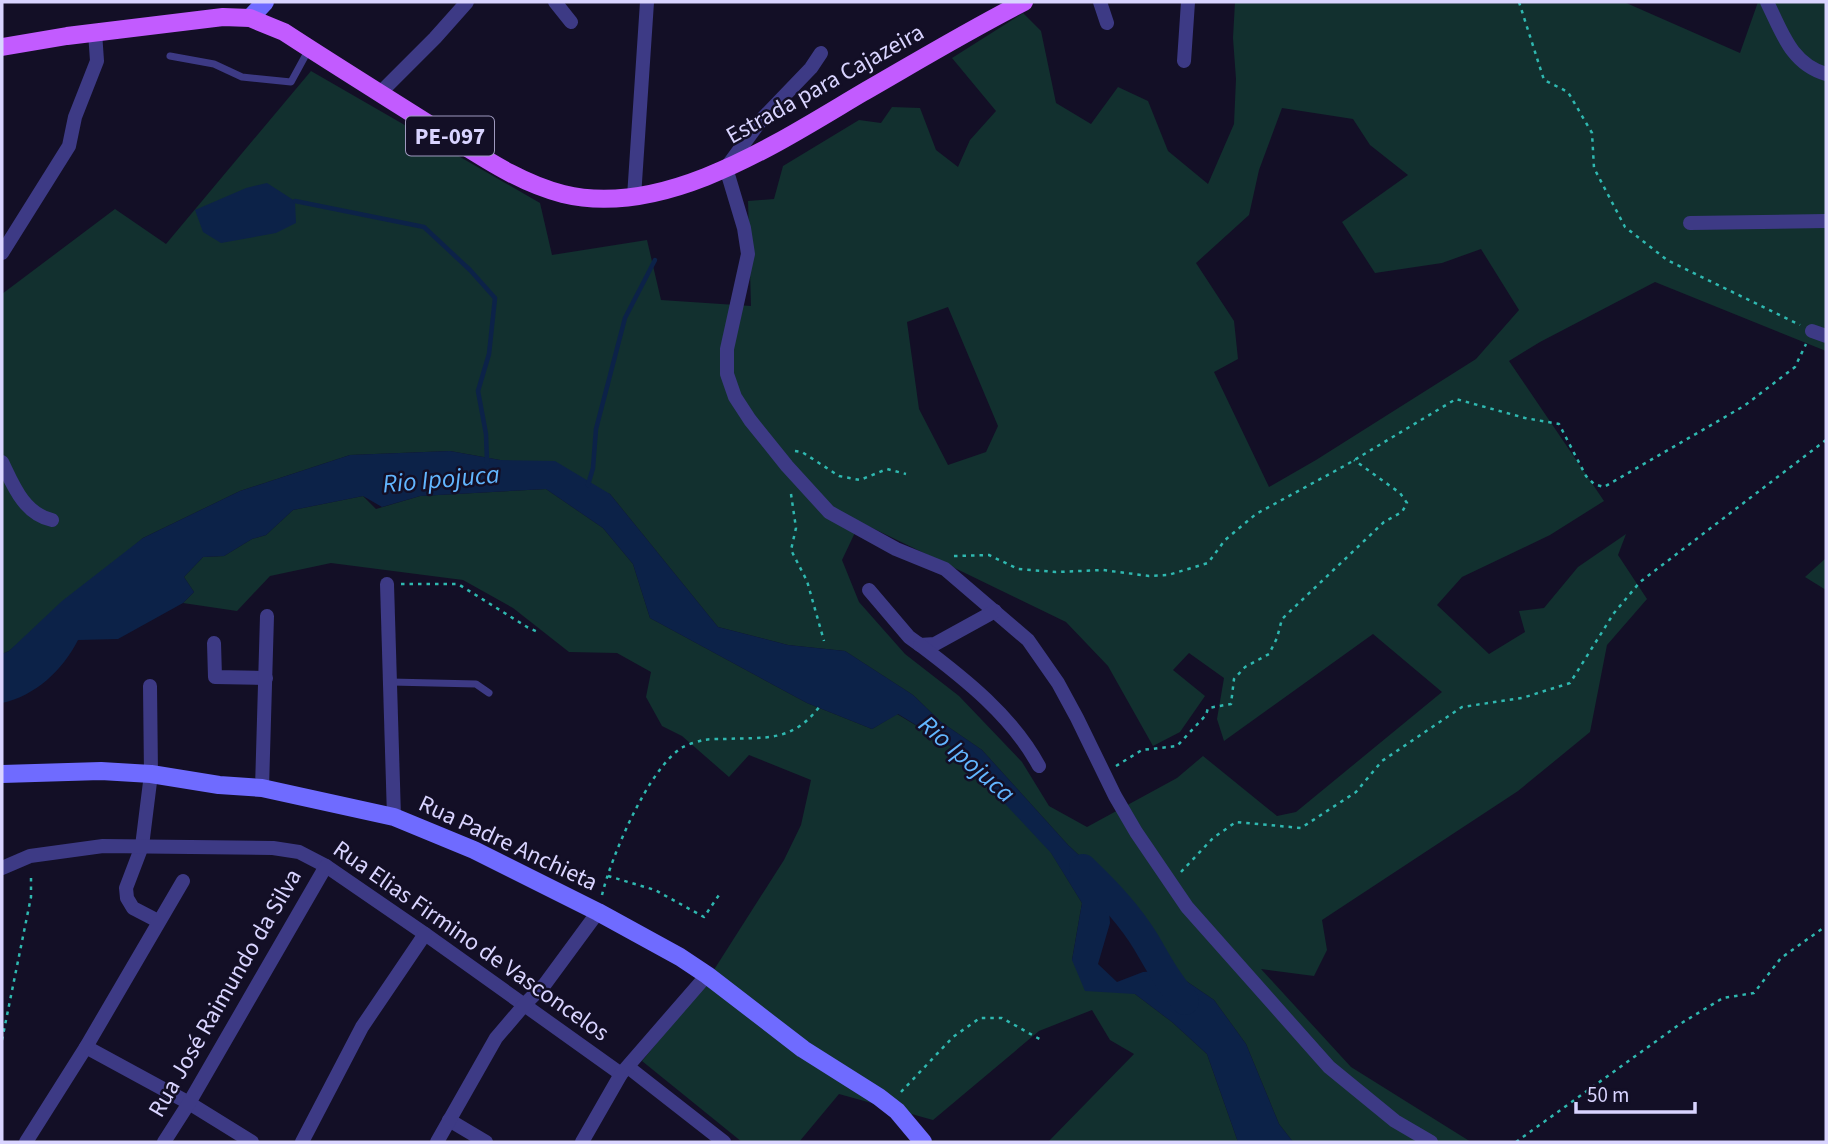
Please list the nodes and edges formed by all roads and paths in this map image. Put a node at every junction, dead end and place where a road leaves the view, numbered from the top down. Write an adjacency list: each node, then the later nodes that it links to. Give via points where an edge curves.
1 (265, 2): 10 (street)
2 (467, 2): 20 (street)
3 (555, 2): 11 (street)
4 (646, 2): 22 (street)
5 (1024, 2): 21 (main road, Estrada para Cajazeira / PE-097)
6 (1100, 2): 12 (street)
7 (1188, 2): 18 (street)
8 (1519, 2): 26 (path, via 1544,80 1568,92 1592,133 1594,168 1625,227 1667,260)
9 (1767, 2): 19 (street, via 1793,52)
10 (250, 18): 13 (main road, PE-097); 15 (main road, PE-097)
11 (571, 22)
12 (1107, 23)
13 (95, 32): 14 (main road, PE-097); 25 (street, via 97,61 69,146)
14 (2, 47)
15 (309, 49): 17 (lane, via 291,82 242,77 214,64); 20 (main road, PE-097)
16 (821, 53): 21 (street)
17 (170, 56)
18 (1184, 61)
19 (1826, 75)
20 (380, 93): 22 (main road, PE-097, via 529,181 564,194 597,199)
21 (726, 167): 22 (main road, Estrada para Cajazeira / PE-097, via 676,187); 28 (street, via 748,254 727,349 727,374 735,397)
22 (634, 197)
23 (1826, 221): 24 (street)
24 (1690, 223)
25 (2, 253)
26 (1819, 334): 29 (path, via 1795,367 1744,407 1604,486 1586,476 1559,424 1455,399)
27 (1826, 440): 59 (path, via 1640,582 1614,613 1570,683 1522,698 1462,706 1382,761 1356,792 1301,828 1236,822)
28 (774, 450): 31 (street); 32 (path, via 802,452 839,476 860,480 887,470)
29 (1353, 460): 34 (path, via 1256,514 1224,540 1208,563 1168,575 1018,569 989,555); 49 (path, via 1400,493 1407,503 1402,512 1384,522 1282,619 1269,654 1234,679 1231,704 1208,708 1177,746 1142,751)
30 (2, 462): 33 (street, via 24,503 41,518)
31 (787, 466): 37 (street, via 829,512 896,549 945,569); 40 (path, via 796,528 791,550 807,581)
32 (906, 474)
33 (52, 520)
34 (952, 556)
35 (387, 584): 39 (path, via 458,584); 44 (street)
36 (869, 590): 42 (street)
37 (995, 611): 42 (street, via 935,644); 49 (street, via 1028,640 1058,683)
38 (267, 617): 43 (street)
39 (541, 633)
40 (824, 640)
41 (214, 643): 43 (street, via 215,677)
42 (920, 645): 48 (street, via 967,680 1026,743)
43 (265, 678): 52 (street)
44 (390, 682): 46 (lane, via 476,684); 53 (street)
45 (150, 686): 51 (street)
46 (489, 693)
47 (820, 706): 58 (path, via 800,728 783,736 704,740 683,747 650,785)
48 (1039, 766)
49 (1104, 773): 59 (street)
50 (2, 774): 51 (street, Rua Padre Anchieta)
51 (151, 774): 52 (street, Rua Padre Anchieta); 54 (street)
52 (262, 788): 53 (street, Rua Padre Anchieta)
53 (394, 817): 62 (street, Rua Padre Anchieta, via 474,850)
54 (142, 846): 55 (street, Rua Elias Firmino de Vasconcelos); 56 (street, Rua Elias Firmino de Vasconcelos, via 273,848 299,852); 63 (street, via 126,888 127,898 133,908)
55 (30, 856): 57 (street, Rua Elias Firmino de Vasconcelos); 68 (path, via 31,897)
56 (326, 866): 65 (street, Rua Elias Firmino de Vasconcelos); 72 (street, Rua José Raimundo da Silva)
57 (2, 868)
58 (608, 876): 61 (path, via 655,890 704,917); 62 (path)
59 (1168, 880): 84 (street, via 1329,1067 1395,1121)
60 (183, 881): 63 (street)
61 (719, 895)
62 (598, 912): 66 (street, Rua Padre Anchieta); 67 (street)
63 (158, 921): 70 (street)
64 (1826, 926): 85 (path, via 1781,958 1754,993 1723,998 1680,1024)
65 (425, 934): 67 (street, Rua Elias Firmino de Vasconcelos); 78 (street, via 362,1027)
66 (707, 975): 71 (street); 73 (street, Rua Padre Anchieta, via 803,1049)
67 (525, 1004): 71 (street, Rua Elias Firmino de Vasconcelos); 74 (street, via 496,1038)
68 (2, 1040)
69 (1043, 1041): 73 (path, via 1002,1018 980,1018 953,1037)
70 (86, 1046): 72 (street); 75 (street)
71 (624, 1070): 81 (street); 82 (street, Rua Elias Firmino de Vasconcelos)
72 (189, 1103): 76 (street, Rua José Raimundo da Silva); 77 (street)
73 (889, 1105): 83 (street, Rua Padre Anchieta)
74 (449, 1120): 79 (street); 80 (street)
75 (26, 1142)
76 (164, 1142)
77 (252, 1142)
78 (302, 1142)
79 (437, 1142)
80 (486, 1142)
81 (582, 1142)
82 (724, 1142)
83 (923, 1142)
84 (1432, 1142)
85 (1516, 1142)

